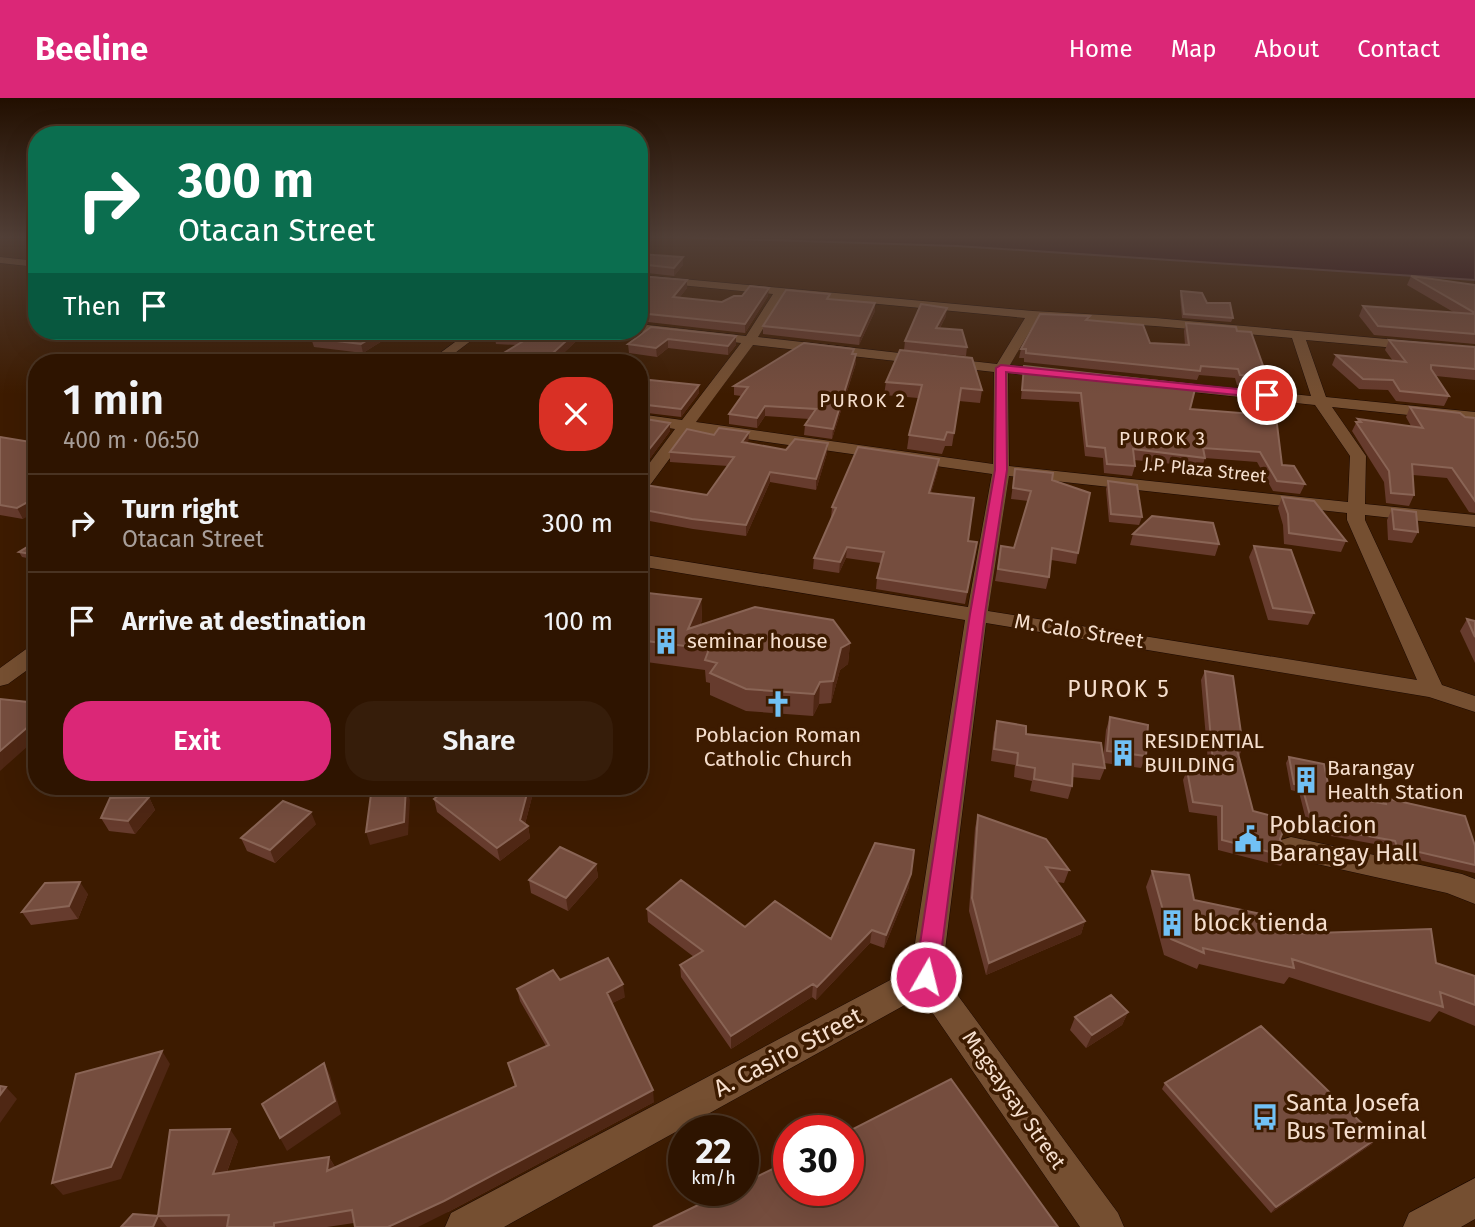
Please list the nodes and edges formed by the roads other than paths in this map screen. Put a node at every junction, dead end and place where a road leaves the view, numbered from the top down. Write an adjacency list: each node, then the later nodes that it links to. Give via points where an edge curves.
1 (765, 289): 2 (street)
2 (781, 290): 3 (street); 7 (street)
3 (1033, 315): 5 (street); 10 (street)
4 (648, 329): 7 (street)
5 (1298, 336): 8 (street); 13 (street)
6 (466, 340): 9 (street)
7 (750, 340): 10 (street); 16 (street)
8 (1475, 351)
9 (446, 354)
10 (1001, 368): 11 (street); 17 (street)
11 (1070, 375)
12 (1154, 384): 13 (street)
13 (1321, 401): 14 (street); 19 (street, via 1357,456)
14 (1475, 417)
15 (648, 420): 16 (street, J.P. Plaza Street)
16 (688, 424): 17 (street, J.P. Plaza Street); 18 (street)
17 (1001, 470): 19 (street, J.P. Plaza Street); 22 (street)
18 (648, 476)
19 (1356, 506): 20 (street, J.P. Plaza Street); 25 (street, via 1362,536)
20 (1475, 521)
21 (648, 561): 22 (street, M. Calo Street)
22 (977, 614): 25 (street, M. Calo Street); 29 (street)
23 (28, 659): 24 (street)
24 (0, 679)
25 (1433, 690): 26 (street, M. Calo Street)
26 (1475, 704)
27 (1291, 848): 28 (street)
28 (1475, 892)
29 (926, 977): 31 (street, A. Casiro Street); 32 (street, Magsaysay Street)
30 (1475, 1197): 33 (street)
31 (465, 1227)
32 (1104, 1227)
33 (1423, 1227)

